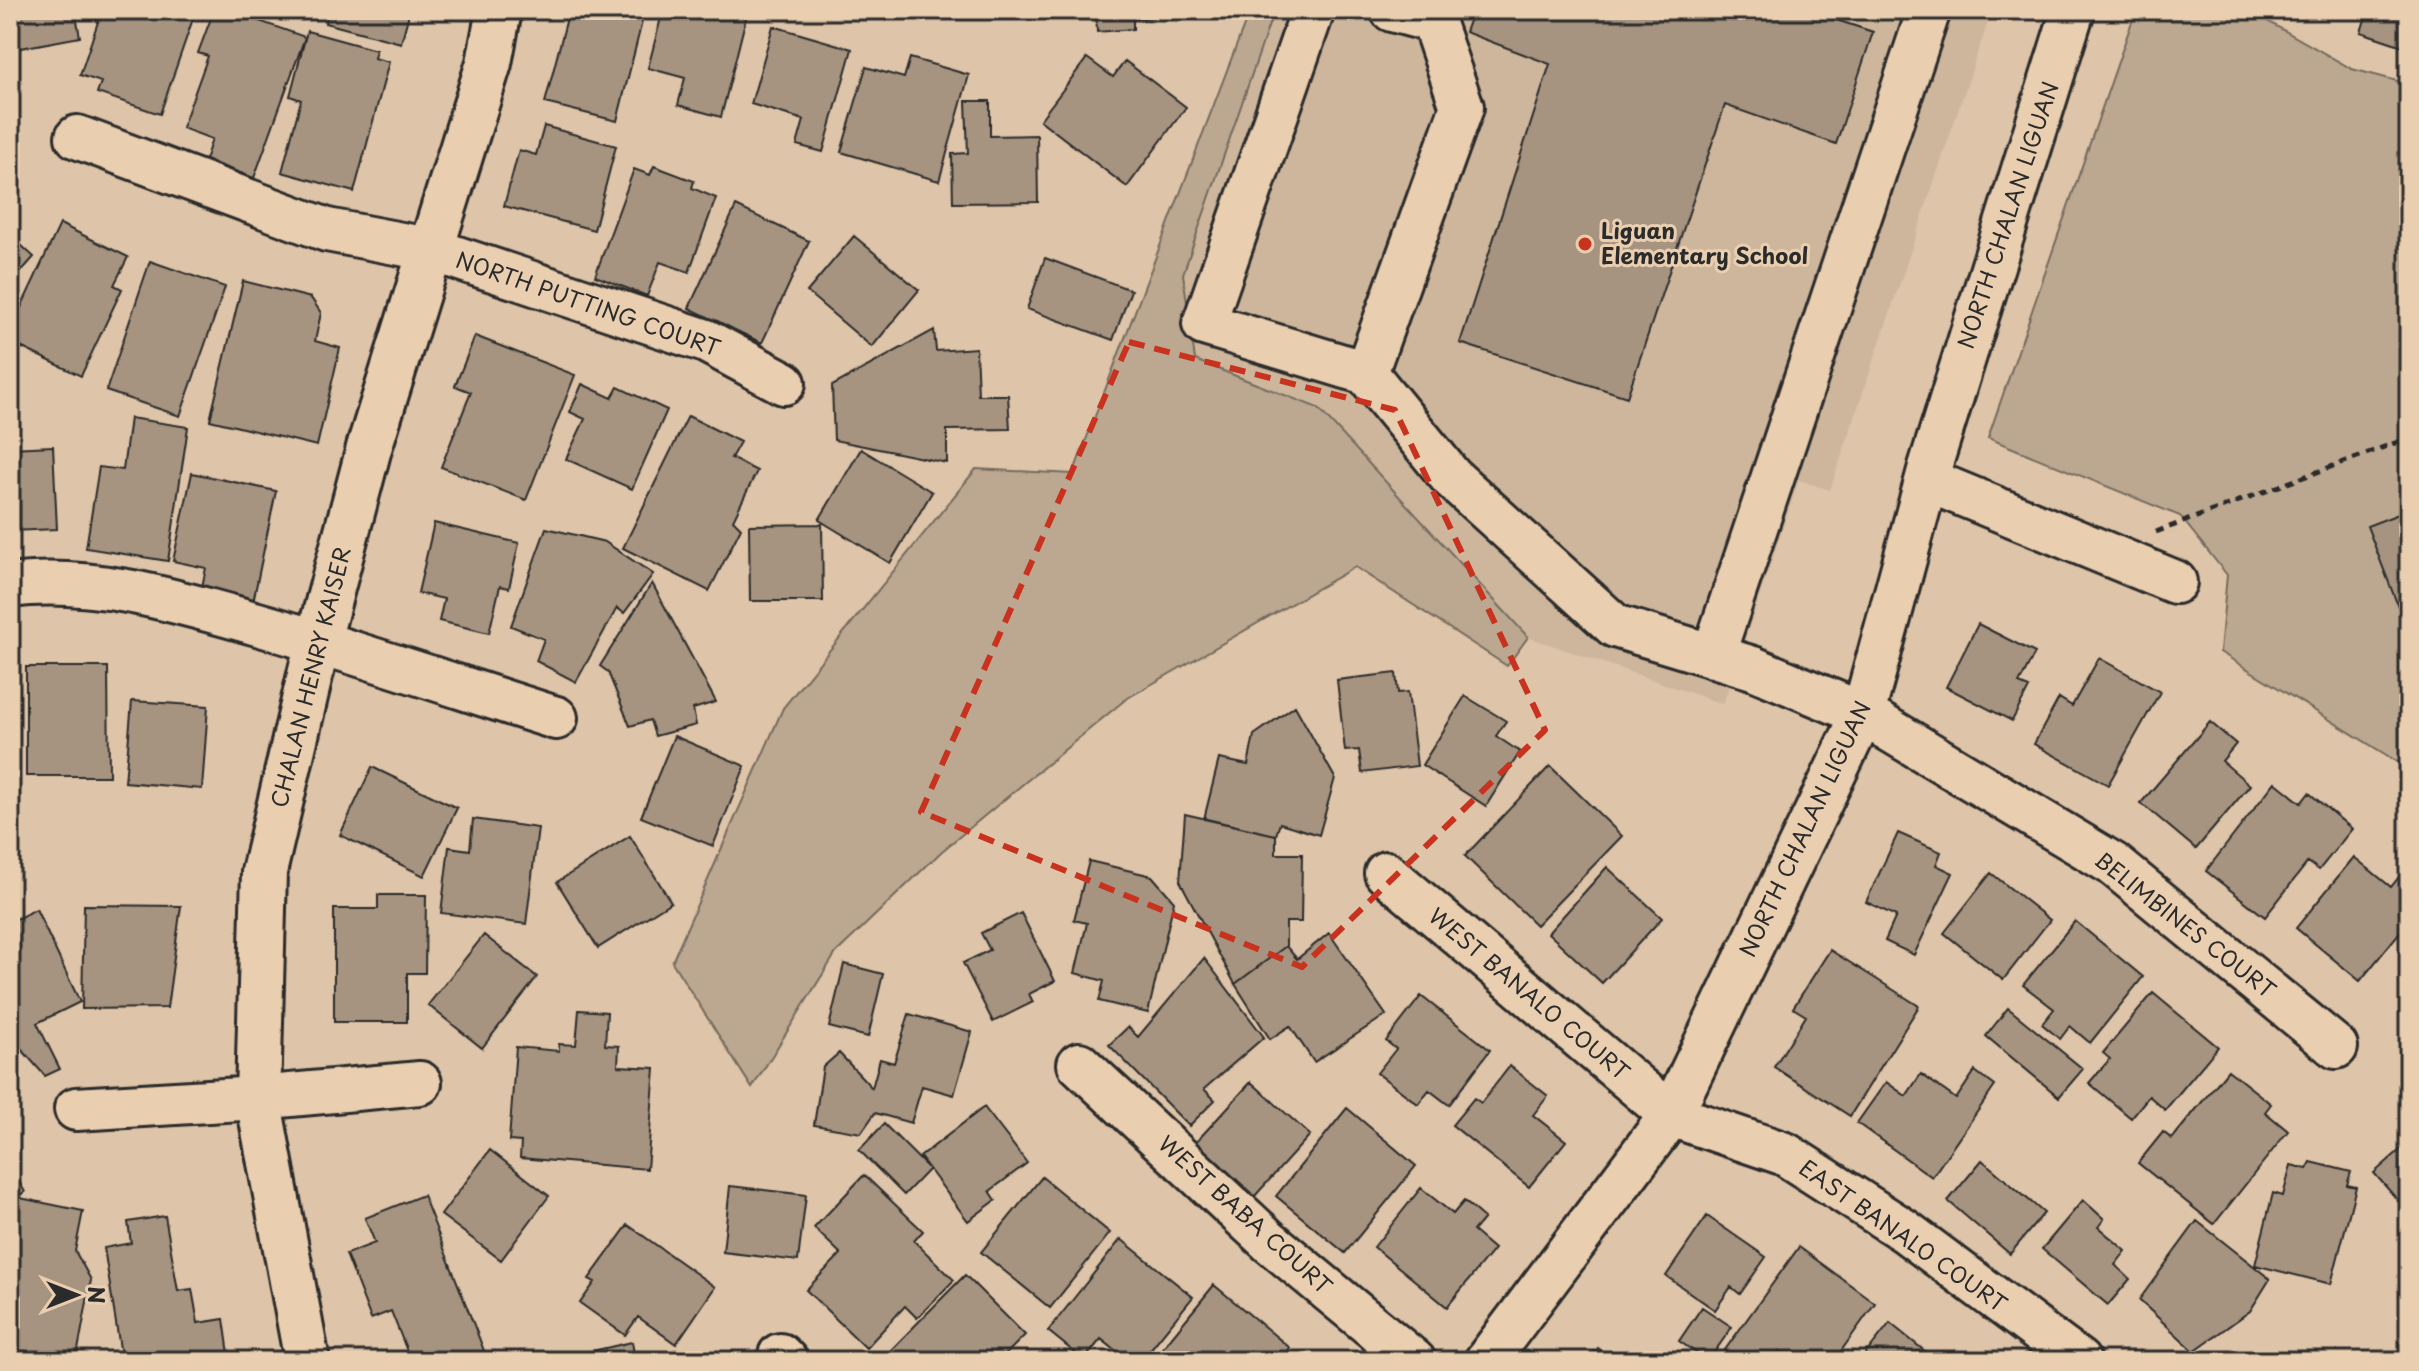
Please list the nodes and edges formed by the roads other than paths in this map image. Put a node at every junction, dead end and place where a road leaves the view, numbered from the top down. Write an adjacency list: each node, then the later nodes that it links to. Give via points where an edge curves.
1 (499, 10): 7 (street, CHALAN HENRY KAISER, via 489,63)
2 (1313, 10): 8 (street, via 1204,324)
3 (1392, 10): 8 (street, via 1433,21 1462,107)
4 (1929, 10): 14 (street)
5 (2073, 10): 10 (street, NORTH CHALAN LIGUAN)
6 (77, 137): 7 (street, NORTH PUTTING COURT, via 327,230)
7 (433, 250): 9 (street, NORTH PUTTING COURT, via 706,341); 13 (street, CHALAN HENRY KAISER, via 369,448)
8 (1366, 373): 14 (street, BELIMBINES COURT, via 1451,477 1615,626)
9 (784, 383)
10 (1927, 480): 11 (street); 15 (street, NORTH CHALAN LIGUAN)
11 (2175, 582)
12 (10, 586): 13 (street, via 44,582 173,600)
13 (318, 641): 16 (street); 21 (street, CHALAN HENRY KAISER, via 264,872)
14 (1713, 656): 15 (street, BELIMBINES COURT)
15 (1863, 714): 18 (street, BELIMBINES COURT, via 2113,864); 23 (street, NORTH CHALAN LIGUAN)
16 (556, 718)
17 (1386, 873): 23 (street, WEST BANALO COURT)
18 (2336, 1047)
19 (1079, 1064): 25 (street, WEST BABA COURT, via 1269,1241)
20 (420, 1083): 21 (street)
21 (258, 1098): 22 (street); 24 (street, CHALAN HENRY KAISER)
22 (76, 1109)
23 (1671, 1115): 26 (street, NORTH CHALAN LIGUAN); 27 (street, EAST BANALO COURT, via 1785,1154 1905,1231)
24 (307, 1361)
25 (1414, 1361)
26 (1486, 1361)
27 (2079, 1361)

